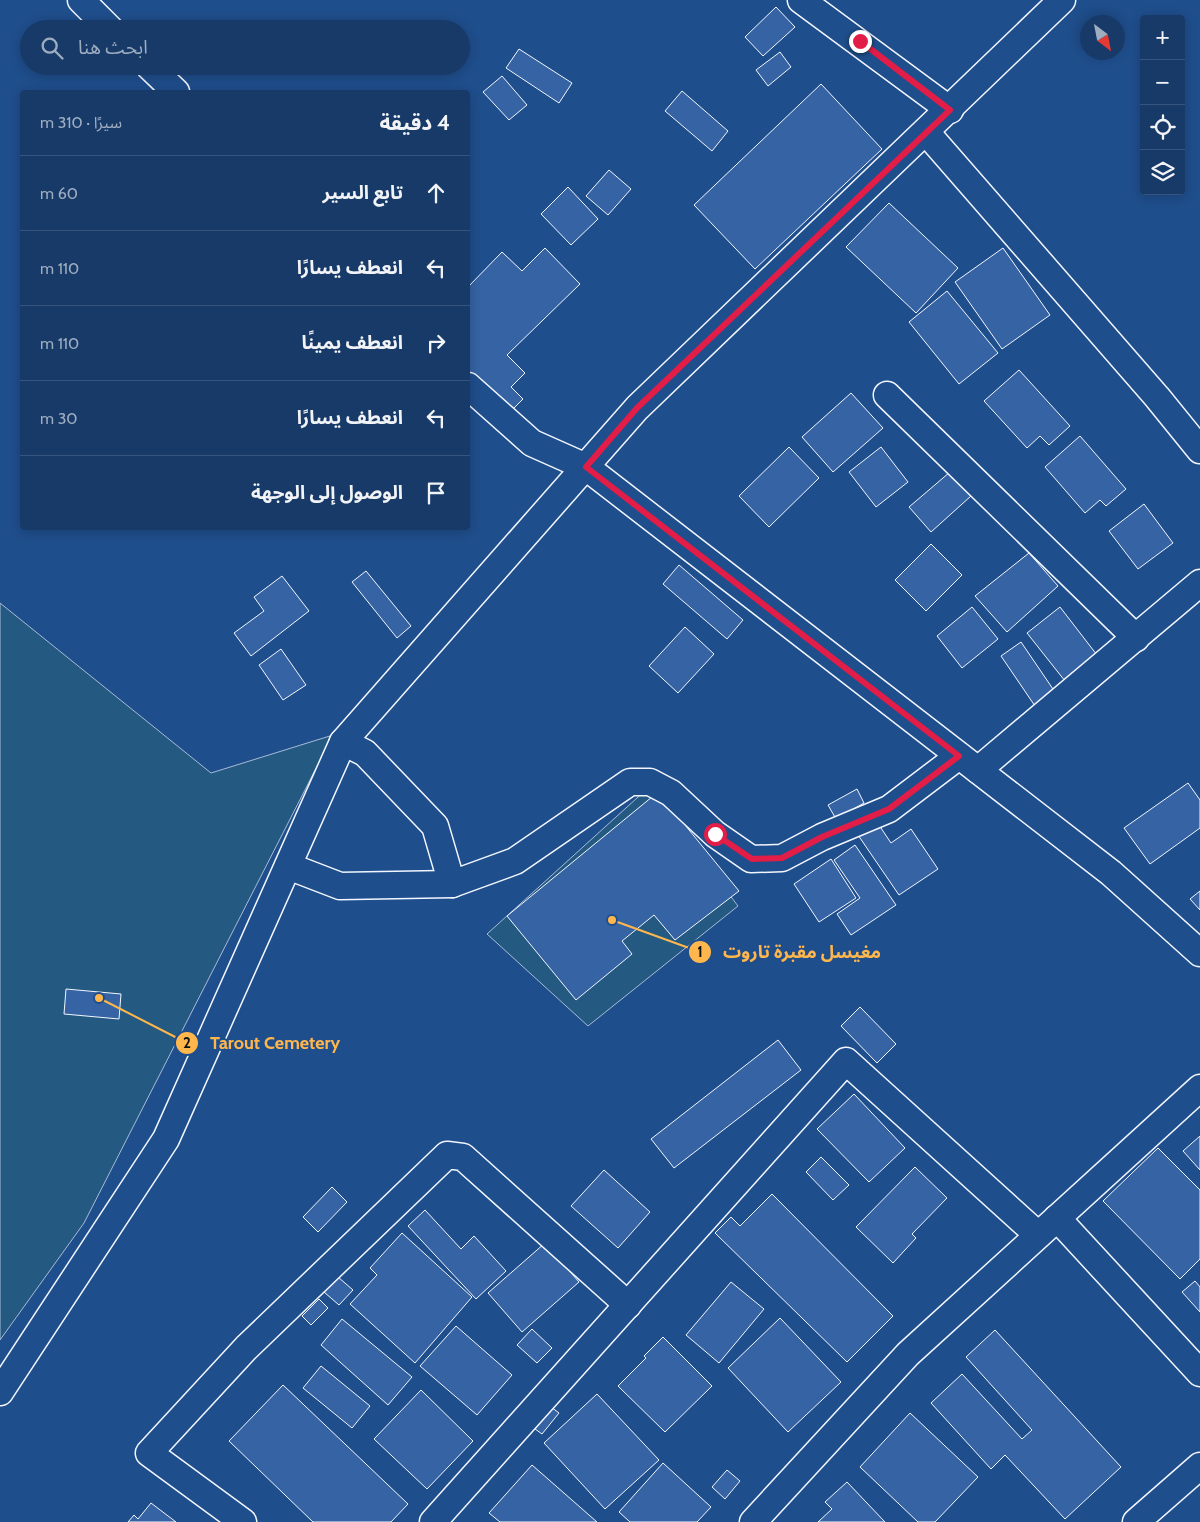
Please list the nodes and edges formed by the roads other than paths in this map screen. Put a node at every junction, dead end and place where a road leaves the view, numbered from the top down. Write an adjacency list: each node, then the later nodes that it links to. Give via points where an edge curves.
1 (81, 0): 4 (street)
2 (801, 0): 7 (street)
3 (1062, 0): 7 (street)
4 (101, 20)
5 (158, 75): 6 (street)
6 (174, 90)
7 (950, 110): 8 (street)
8 (926, 132): 11 (street); 12 (street, via 637,408)
9 (470, 388): 12 (street, via 532,443)
10 (887, 396): 14 (street)
11 (1200, 450)
12 (586, 467): 15 (street); 16 (street)
13 (1200, 583): 14 (street)
14 (1136, 638): 16 (street)
15 (343, 742): 17 (street); 18 (street, via 365,753 435,826)
16 (968, 763): 18 (street, via 889,809 782,858 752,859 715,834 671,793 650,782 630,782 515,861); 19 (street, via 1111,873)
17 (288, 866): 18 (street, via 340,886); 24 (street, via 166,1139)
18 (452, 884)
19 (1200, 953)
20 (1200, 1088): 21 (street)
21 (1048, 1226): 22 (street, via 846,1061); 23 (street); 28 (street, via 908,1354)
22 (628, 1304): 26 (street, via 463,1156 448,1155 246,1348 149,1454); 27 (street)
23 (1200, 1373)
24 (0, 1392)
25 (1200, 1466): 29 (street)
26 (243, 1522)
27 (433, 1522)
28 (753, 1522)
29 (1136, 1522)

